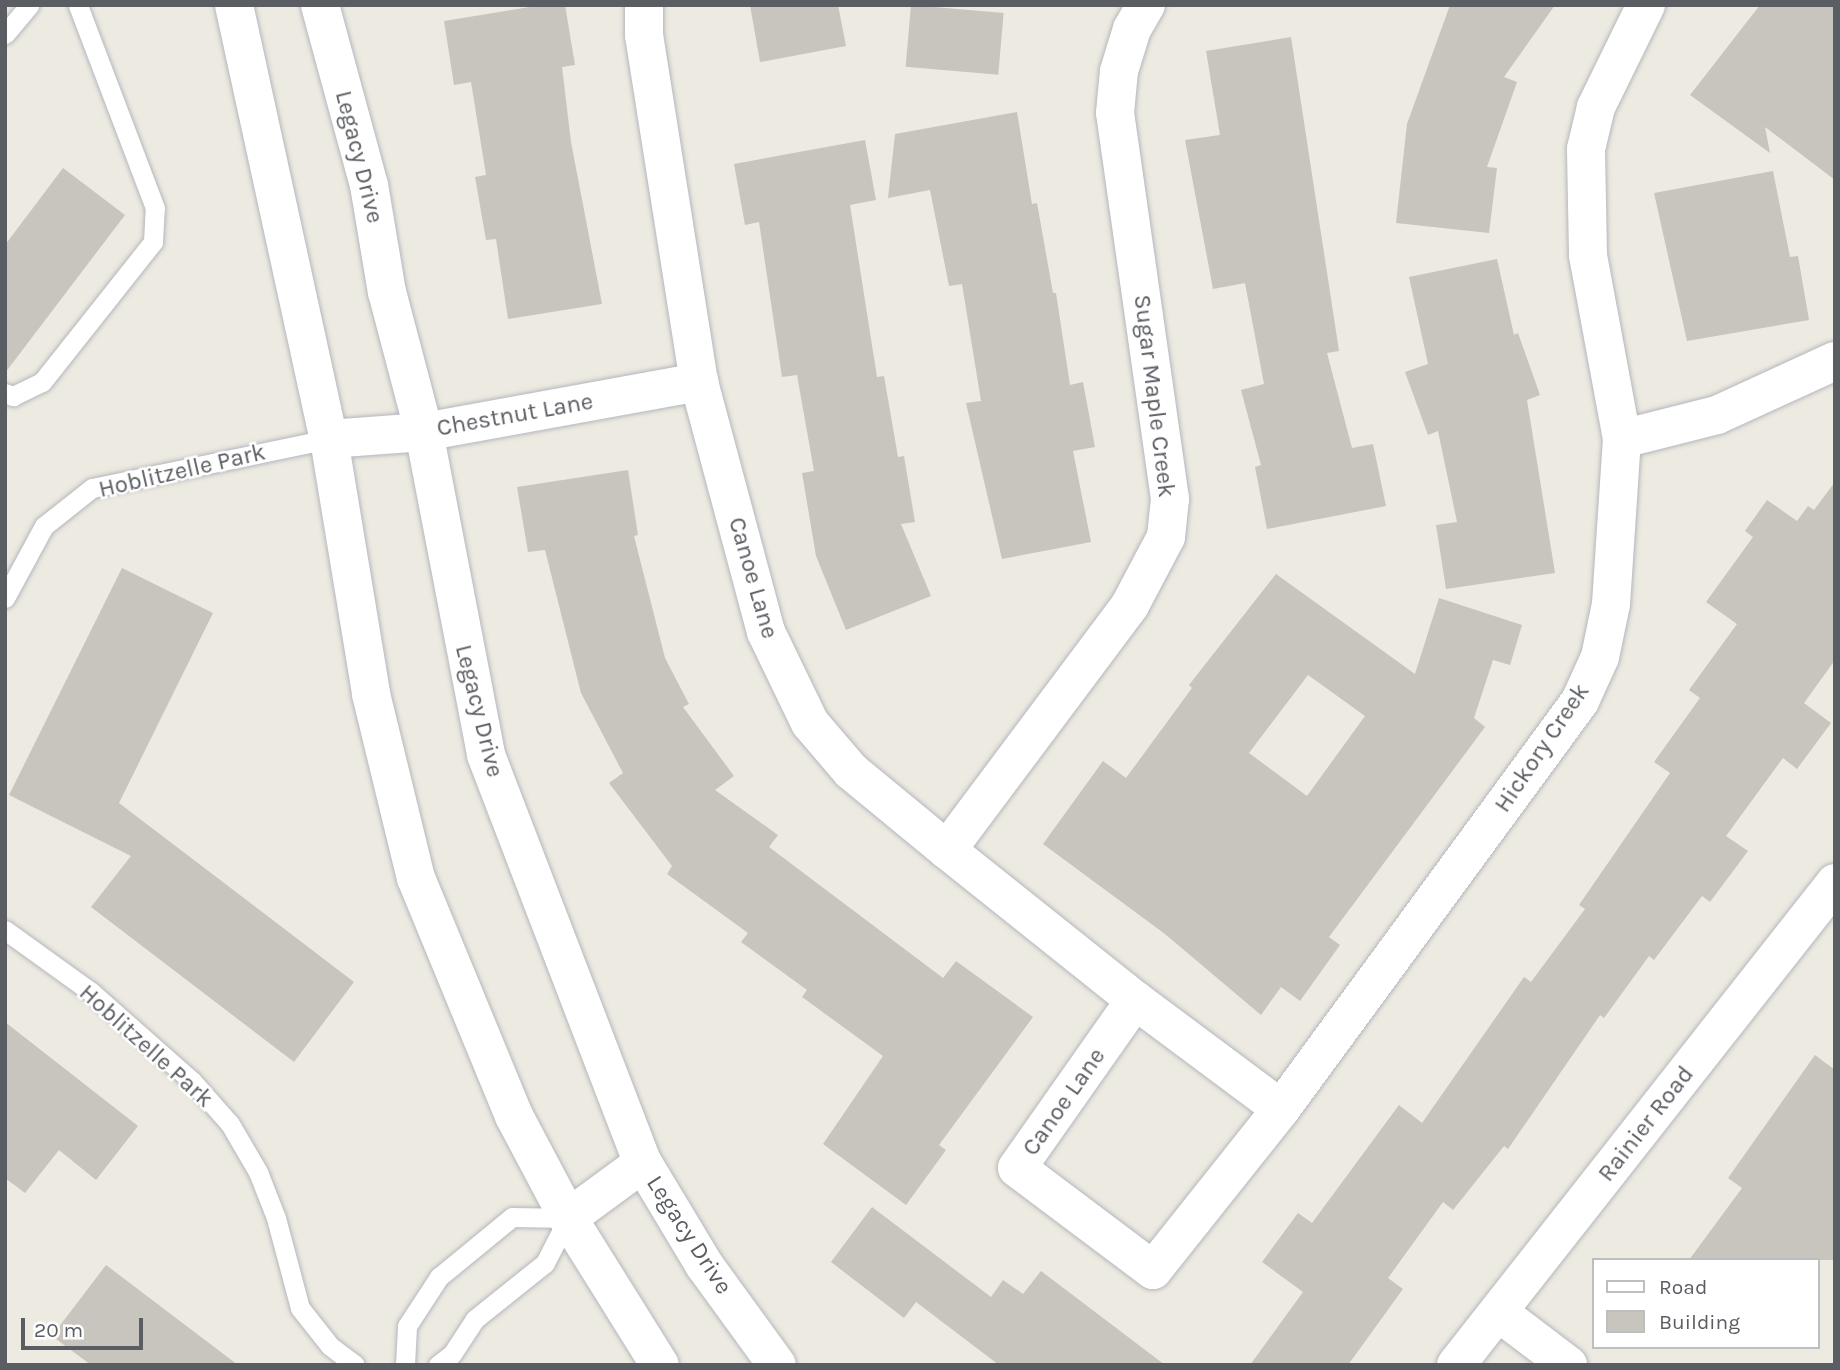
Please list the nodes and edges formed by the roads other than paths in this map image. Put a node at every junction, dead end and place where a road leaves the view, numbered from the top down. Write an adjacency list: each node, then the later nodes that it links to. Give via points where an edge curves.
1 (29, 5): 8 (lane)
2 (78, 5): 11 (lane, via 155,208 153,242 42,382 13,396)
3 (234, 5): 13 (street)
4 (320, 5): 12 (street, Legacy Drive, via 369,185 387,292)
5 (644, 5): 10 (street, Canoe Lane, via 644,35)
6 (1146, 5): 16 (street, Sugar Maple Creek, via 1132,29 1119,71 1115,113 1170,499 1166,537 1130,606)
7 (1646, 5): 14 (street, Hickory Creek, via 1596,107 1586,149 1588,255)
8 (5, 34)
9 (1835, 360): 14 (street, via 1717,415)
10 (699, 382): 12 (street, Chestnut Lane); 16 (street, Canoe Lane, via 766,632 788,683 810,723 851,771)
11 (5, 393)
12 (424, 432): 13 (street, Chestnut Lane); 21 (street, Legacy Drive, via 486,755)
13 (329, 439): 15 (lane, Hoblitzelle Park, via 92,488 44,526); 22 (street, via 371,694 416,878 514,1116)
14 (1622, 439): 20 (street, Hickory Creek, via 1611,604 1600,657 1580,701)
15 (5, 598)
16 (947, 850): 19 (street, Canoe Lane)
17 (1835, 883): 24 (street, Rainier Road)
18 (5, 930): 25 (lane, Hoblitzelle Park, via 91,992 192,1082 230,1124 258,1172 276,1218 300,1308 330,1346)
19 (1135, 1000): 20 (street, Canoe Lane); 23 (street, Canoe Lane, via 1017,1168)
20 (1281, 1109): 23 (street, Hickory Creek)
21 (643, 1163): 22 (street); 29 (street, Legacy Drive, via 705,1266)
22 (568, 1218): 26 (lane, via 512,1217 439,1277 407,1326); 27 (lane, via 545,1263 474,1319 452,1354); 28 (street)
23 (1153, 1270)
24 (1498, 1312): 30 (street, Rainier Road); 31 (street)
25 (355, 1365)
26 (405, 1365)
27 (438, 1365)
28 (660, 1365)
29 (777, 1365)
30 (1456, 1365)
31 (1568, 1365)

